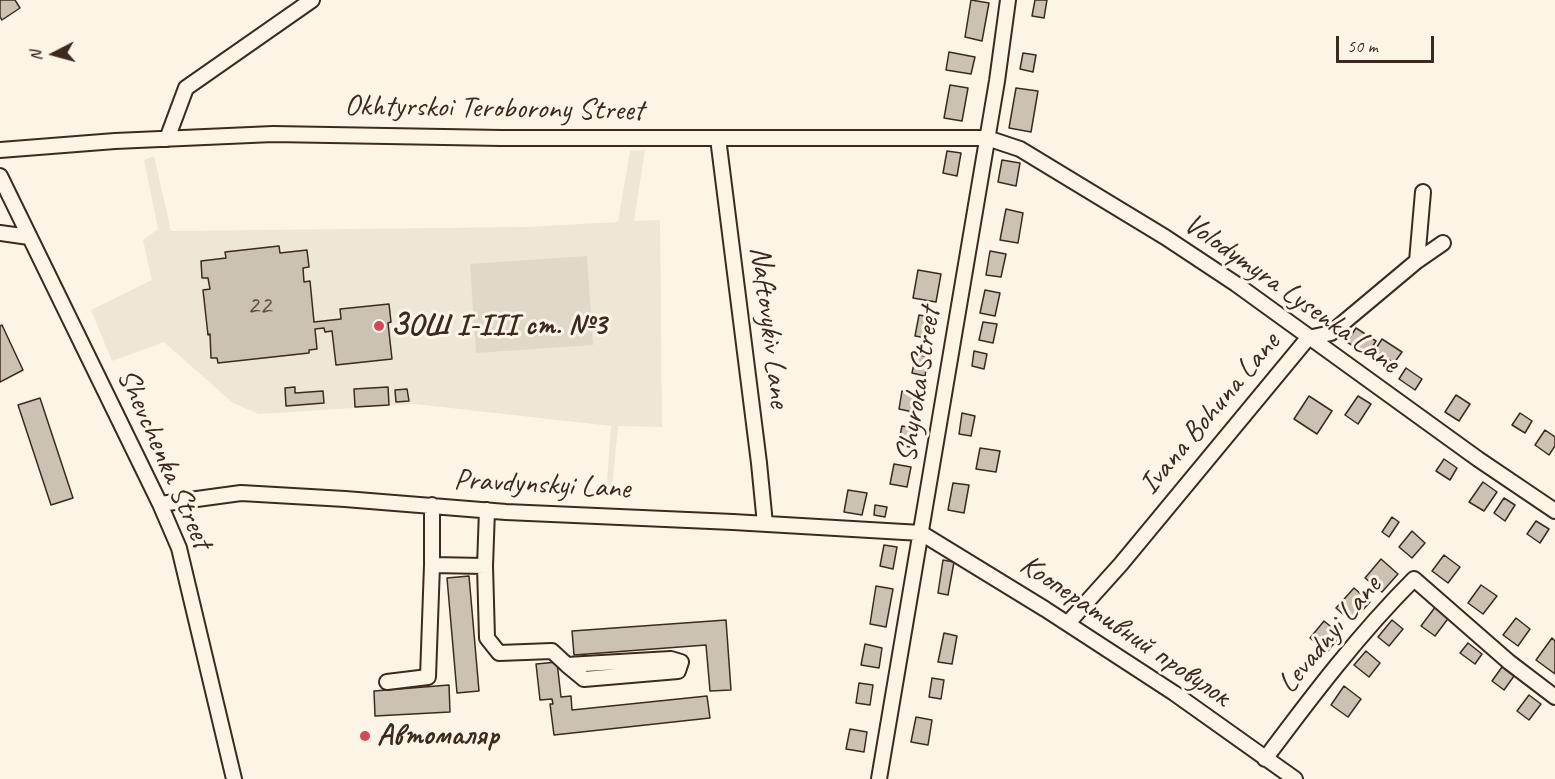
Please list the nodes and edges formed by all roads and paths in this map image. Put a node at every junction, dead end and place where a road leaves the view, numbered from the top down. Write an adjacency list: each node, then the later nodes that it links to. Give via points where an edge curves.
1 (312, 0): 5 (street, via 186,88)
2 (1008, 0): 4 (street, Shyroka Street)
3 (718, 138): 4 (street, Okhtyrskoi Teroborony Street); 5 (street, Okhtyrskoi Teroborony Street, via 273,134); 18 (street, Naftovykiv Lane)
4 (987, 138): 13 (street, Volodymyra Lysenka Lane, via 1020,149 1164,237); 19 (street, Shyroka Street)
5 (167, 139): 6 (street, Okhtyrskoi Teroborony Street)
6 (0, 150)
7 (0, 176): 10 (street, Shevchenka Street)
8 (1423, 192): 12 (street)
9 (0, 233): 10 (street)
10 (29, 237): 14 (street, Shevchenka Street)
11 (1443, 243): 12 (street, Ivana Bohuna Lane)
12 (1417, 261): 13 (street, Ivana Bohuna Lane, via 1331,333)
13 (1308, 338): 17 (street, Volodymyra Lysenka Lane); 22 (street, Ivana Bohuna Lane)
14 (160, 504): 15 (street, Pravdynskyi Lane, via 241,493); 27 (street, Shevchenka Street, via 179,548)
15 (432, 505): 16 (street, Pravdynskyi Lane); 20 (street)
16 (487, 510): 18 (street, Pravdynskyi Lane); 21 (street)
17 (1555, 511)
18 (765, 524): 19 (street, Pravdynskyi Lane)
19 (921, 533): 22 (street, Кооперативний провулок); 28 (street, Shyroka Street)
20 (432, 565): 21 (street); 24 (street, via 428,677)
21 (485, 566): 23 (street, via 487,638 499,653 552,651)
22 (1068, 623): 26 (street, Кооперативний провулок)
23 (567, 665): 23 (street, via 671,659 681,662 678,671 585,679)
24 (387, 682)
25 (1555, 698): 26 (street, Levadnyi Lane, via 1414,579 1315,691)
26 (1265, 759): 29 (street, Кооперативний провулок)
27 (234, 779)
28 (879, 779)
29 (1294, 779)

